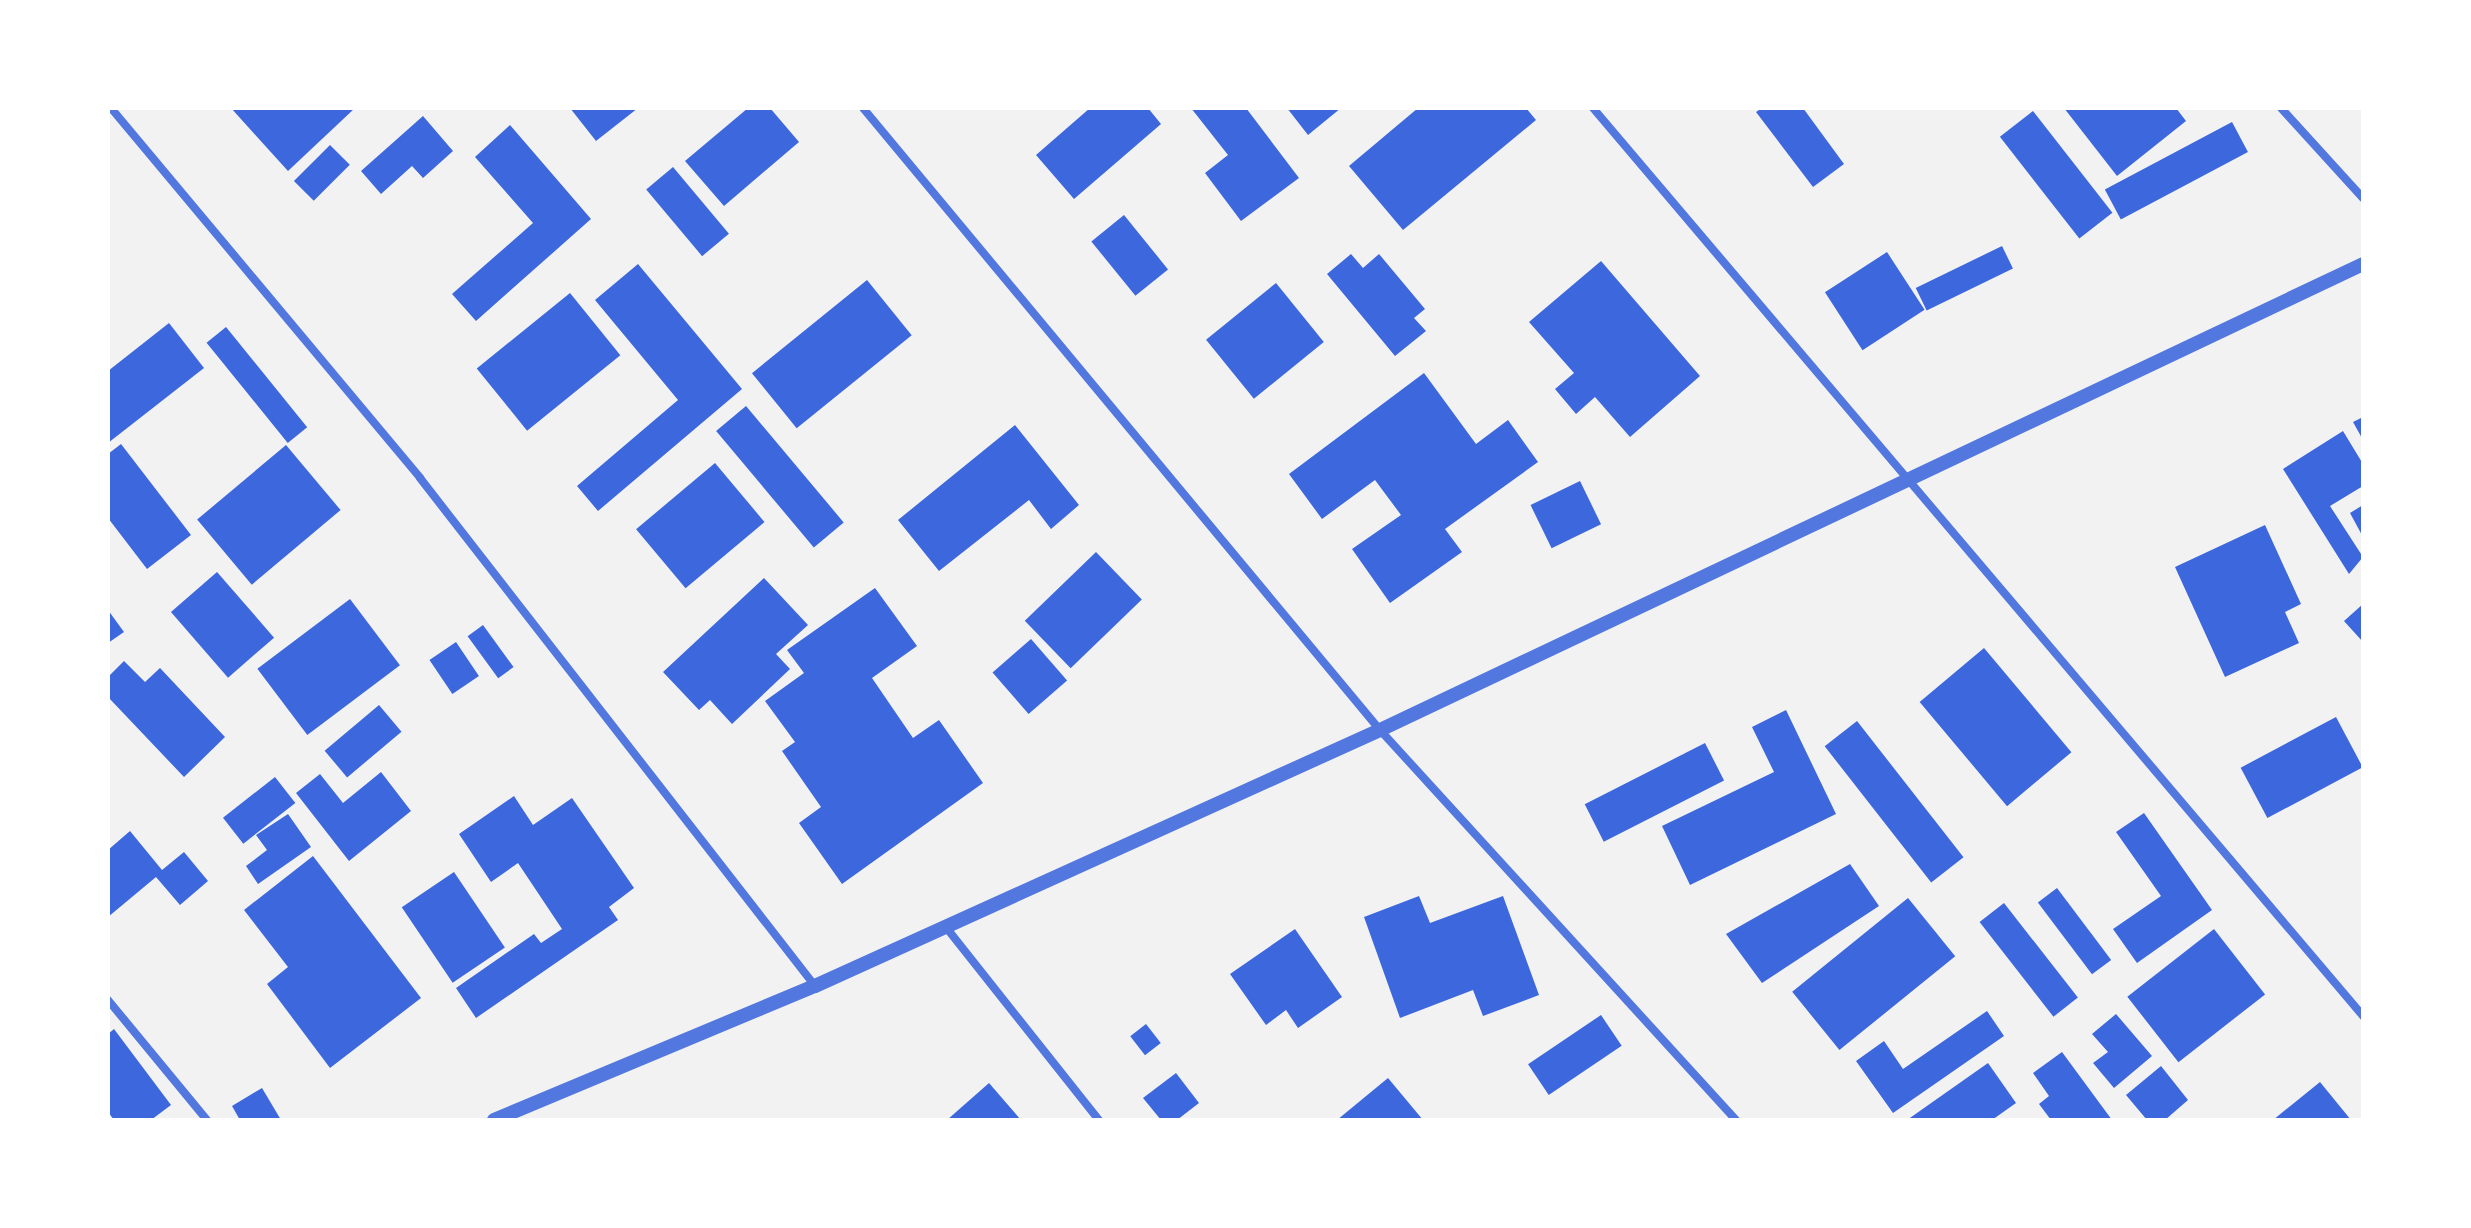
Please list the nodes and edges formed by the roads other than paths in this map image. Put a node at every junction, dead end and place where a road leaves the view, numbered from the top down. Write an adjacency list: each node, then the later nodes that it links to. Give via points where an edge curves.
1 (111, 108): 10 (street, via 420,478)
2 (863, 108): 8 (street)
3 (1593, 108): 7 (street)
4 (2281, 108): 5 (street)
5 (2363, 198)
6 (2363, 264): 7 (street)
7 (1911, 484): 8 (street); 12 (street)
8 (1380, 730): 9 (street); 16 (street)
9 (945, 925): 10 (street); 15 (street)
10 (815, 986): 14 (street)
11 (108, 1000): 13 (street)
12 (2363, 1016)
13 (207, 1120)
14 (494, 1120)
15 (1099, 1120)
16 (1736, 1120)

